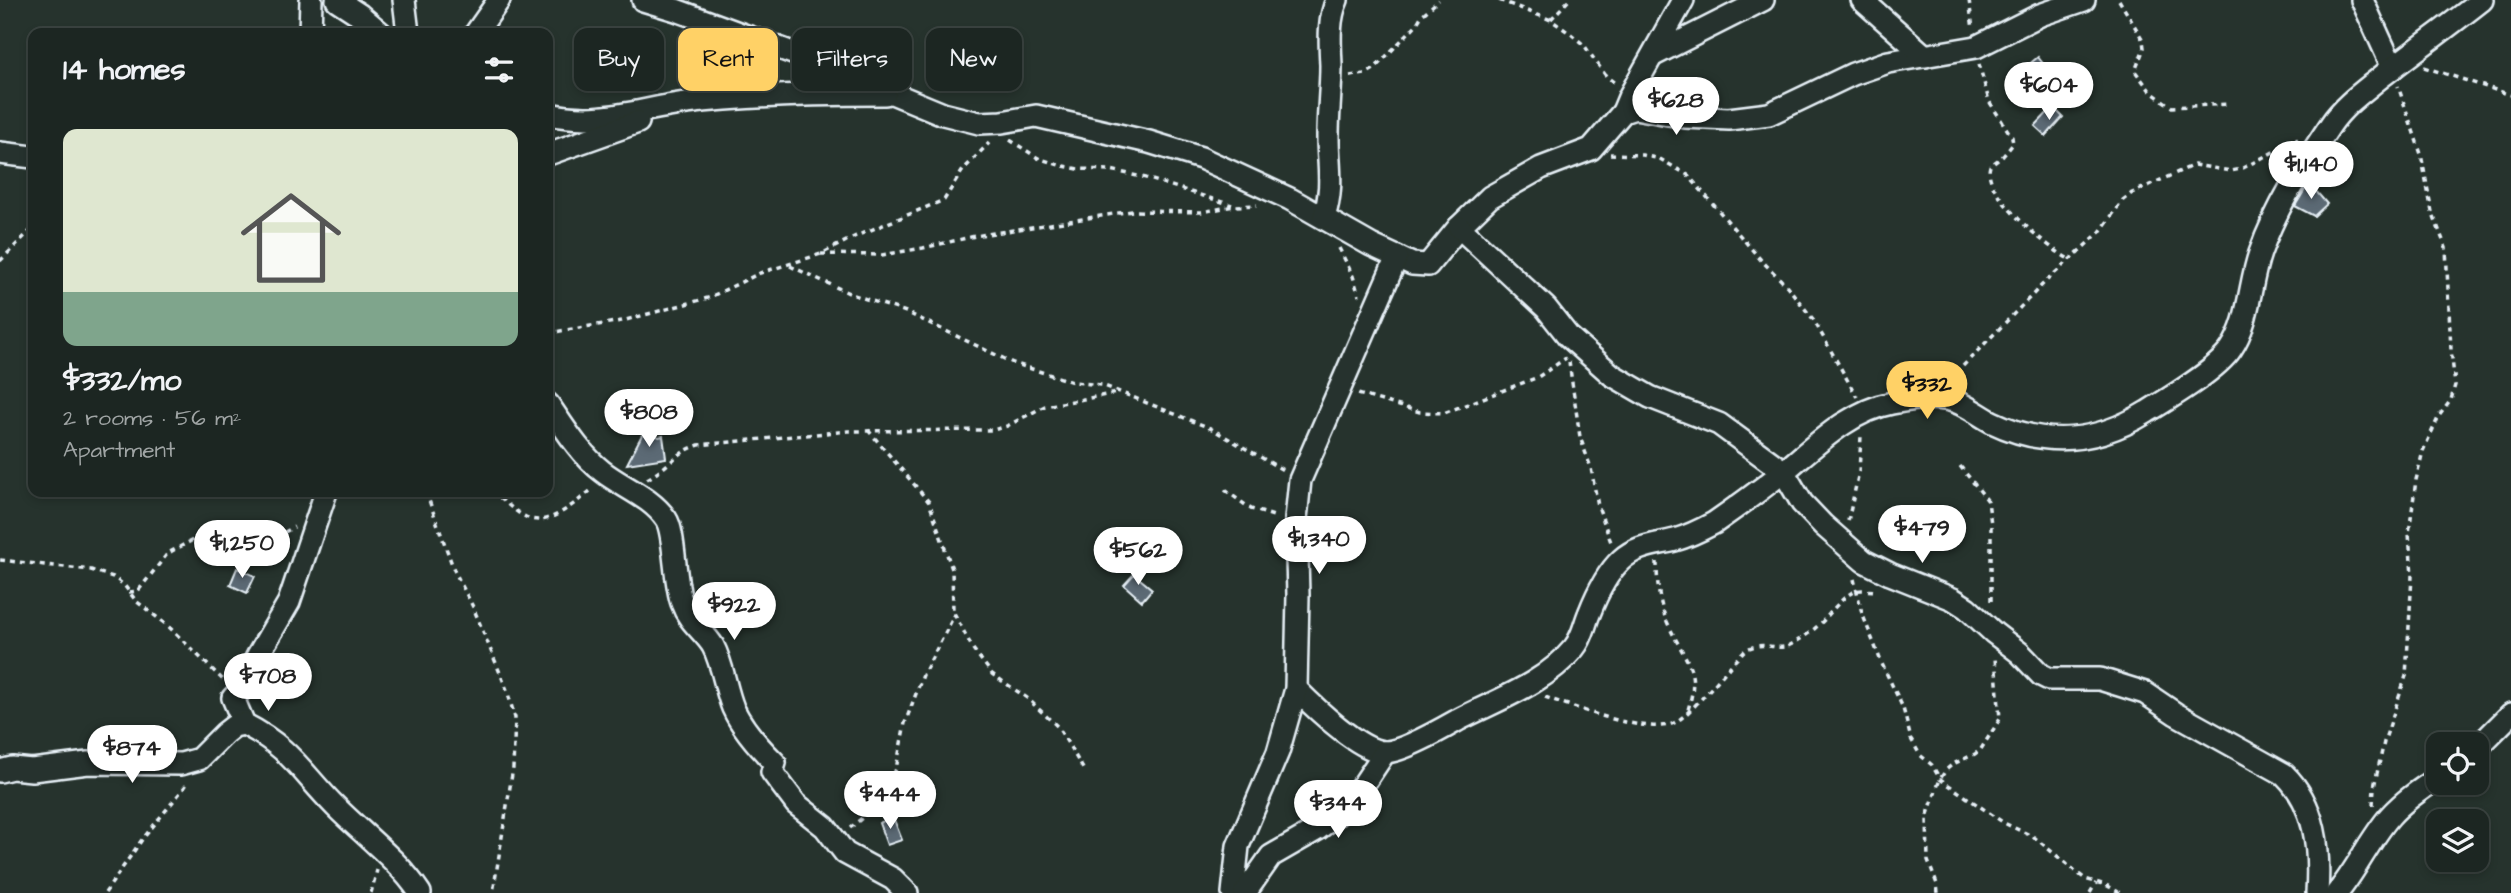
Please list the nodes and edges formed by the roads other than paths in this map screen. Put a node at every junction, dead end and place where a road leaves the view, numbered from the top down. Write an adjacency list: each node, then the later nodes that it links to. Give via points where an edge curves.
1 (311, 0): 13 (street)
2 (337, 0): 14 (street)
3 (404, 0): 15 (street)
4 (499, 0): 16 (street)
5 (643, 0): 20 (street)
6 (1337, 0): 27 (street, via 1330,28 1331,184)
7 (1683, 0): 17 (street)
8 (1763, 0): 17 (street)
9 (1862, 0): 18 (street)
10 (2084, 0): 18 (street, via 2040,15 1976,47)
11 (2362, 0): 19 (street)
12 (2482, 0): 19 (street)
13 (310, 28)
14 (375, 28)
15 (407, 28)
16 (479, 28)
17 (1654, 55): 22 (street)
18 (1925, 56): 22 (street, via 1853,74 1769,114 1729,119 1685,117)
19 (2400, 63): 31 (street, via 2334,121 2292,186 2266,239 2237,339 2229,352 2186,386 2120,428 2072,439 2016,433 1944,399 1879,406 1811,447)
20 (894, 94): 21 (street); 27 (street, via 979,123 1036,116 1149,142 1201,158)
21 (683, 103): 23 (street, via 591,119); 24 (street)
22 (1626, 103): 28 (street, via 1591,149 1518,180 1490,197)
23 (553, 115)
24 (553, 152)
25 (0, 153): 26 (street)
26 (28, 156)
27 (1324, 217): 29 (street)
28 (1459, 227): 29 (street, via 1429,265); 31 (street, via 1612,375 1650,397 1718,424)
29 (1397, 257): 33 (street, via 1300,480)
30 (553, 411): 41 (street, via 587,456 667,520 682,604 712,644 733,708 775,763 772,772 796,804 825,827 845,853 893,878)
31 (1783, 471): 37 (street, via 1706,527 1640,547 1619,562 1593,604 1575,646 1523,689 1424,739); 44 (street, via 1802,503 1864,561 1960,603 2041,675 2100,679 2145,693 2284,774 2293,782 2315,827)
32 (323, 499): 35 (street, via 289,602 233,698)
33 (1296, 689): 37 (street, via 1324,717); 42 (street, via 1278,752 1238,846)
34 (2511, 714): 36 (street)
35 (244, 724): 38 (street, via 234,726 199,759 171,765 88,763); 40 (street, via 296,761)
36 (2489, 735)
37 (1385, 752): 43 (street, via 1339,813 1271,856)
38 (4, 775)
39 (2426, 786): 45 (street, via 2390,816)
40 (419, 893)
41 (907, 893)
42 (1233, 893)
43 (1245, 893)
44 (2317, 893)
45 (2337, 893)

